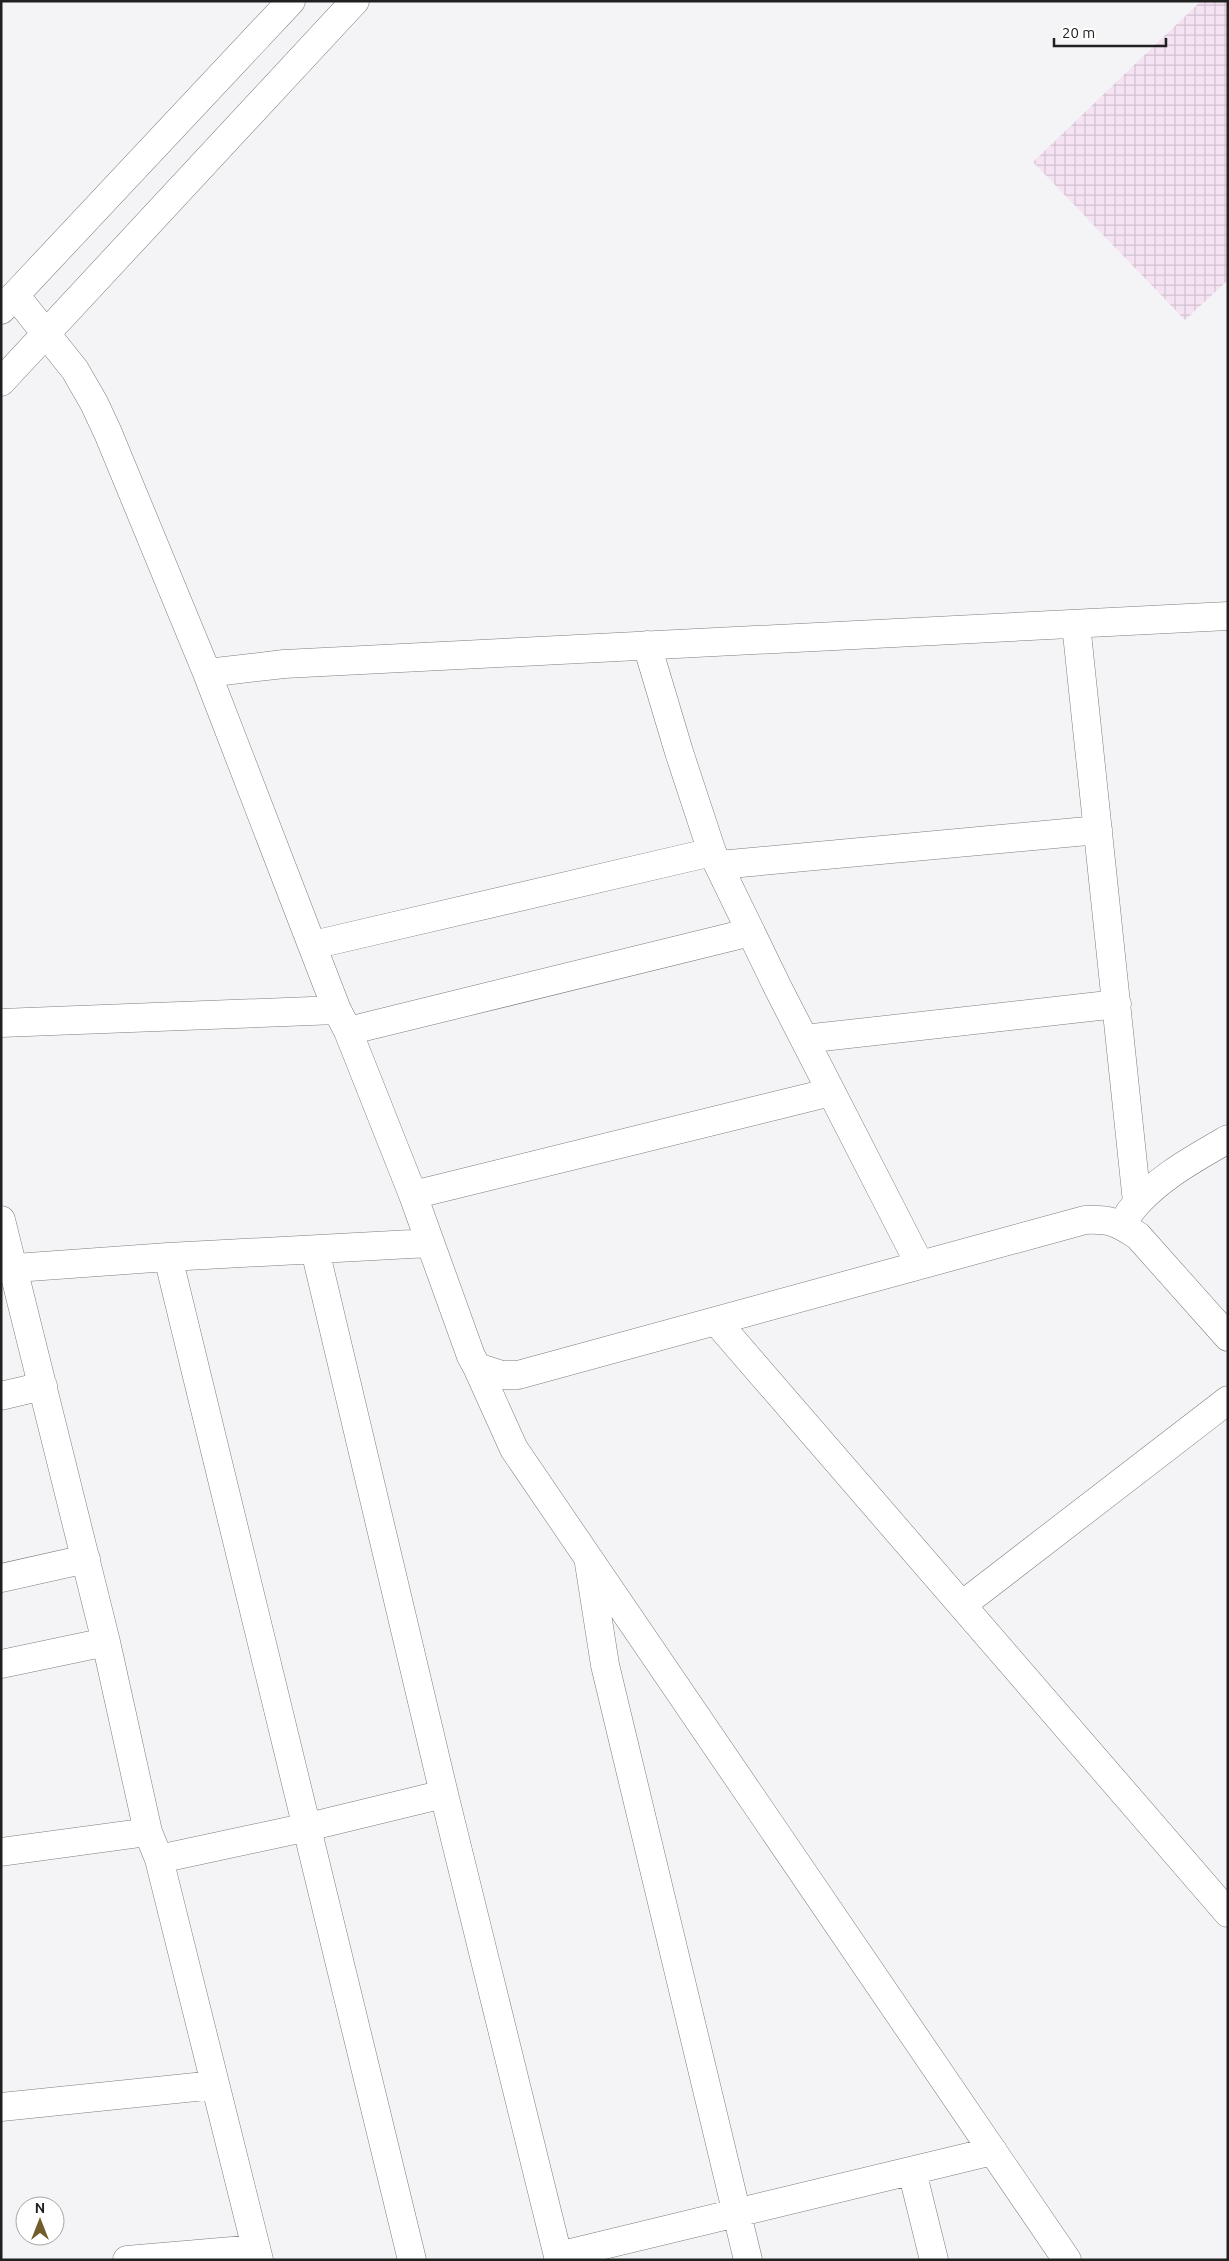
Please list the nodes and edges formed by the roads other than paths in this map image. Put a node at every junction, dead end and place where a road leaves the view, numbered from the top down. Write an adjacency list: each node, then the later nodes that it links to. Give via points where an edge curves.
1 (291, 1): 3 (street)
2 (355, 1): 4 (street)
3 (8, 302): 4 (street)
4 (47, 335): 5 (street); 9 (street, via 94,403)
5 (1, 382)
6 (1228, 616): 7 (street)
7 (1076, 624): 8 (street); 10 (street)
8 (647, 645): 9 (street, via 284,664); 11 (street, via 679,752)
9 (207, 673): 13 (street)
10 (1098, 830): 11 (street); 14 (street)
11 (716, 858): 12 (street); 13 (street)
12 (751, 932): 15 (street); 17 (street)
13 (314, 945): 15 (street)
14 (1117, 1004): 17 (street); 21 (street)
15 (343, 1021): 16 (street); 20 (street)
16 (1, 1023)
17 (804, 1039): 18 (street)
18 (831, 1092): 20 (street); 27 (street)
19 (1228, 1139): 21 (street, via 1193,1160)
20 (413, 1195): 24 (street)
21 (1138, 1202): 23 (street)
22 (1, 1220): 28 (street)
23 (1120, 1224): 27 (street, via 1106,1219 1085,1220); 30 (street, via 1138,1236)
24 (430, 1243): 25 (street); 31 (street)
25 (315, 1250): 26 (street); 41 (street)
26 (168, 1257): 28 (street); 42 (street)
27 (920, 1265): 29 (street)
28 (15, 1268): 32 (street)
29 (716, 1321): 31 (street, via 518,1375 502,1375); 38 (street)
30 (1224, 1327)
31 (477, 1367): 35 (street, via 514,1448)
32 (44, 1386): 33 (street); 36 (street)
33 (1, 1396)
34 (1228, 1400): 38 (street)
35 (588, 1557): 49 (street); 51 (street, via 605,1666)
36 (86, 1559): 37 (street); 39 (street)
37 (1, 1578)
38 (962, 1605): 46 (street)
39 (106, 1642): 40 (street); 43 (street)
40 (1, 1664)
41 (444, 1794): 42 (street); 53 (street)
42 (308, 1827): 45 (street); 55 (street)
43 (148, 1832): 44 (street); 45 (street)
44 (1, 1852)
45 (159, 1859): 47 (street)
46 (1223, 1900)
47 (215, 2085): 48 (street); 52 (street)
48 (1, 2107)
49 (993, 2151): 50 (street); 58 (street)
50 (912, 2171): 51 (street); 57 (street)
51 (737, 2213): 53 (street); 56 (street)
52 (257, 2254): 54 (street)
53 (558, 2258)
54 (127, 2260)
55 (412, 2260)
56 (748, 2260)
57 (934, 2260)
58 (1067, 2260)

